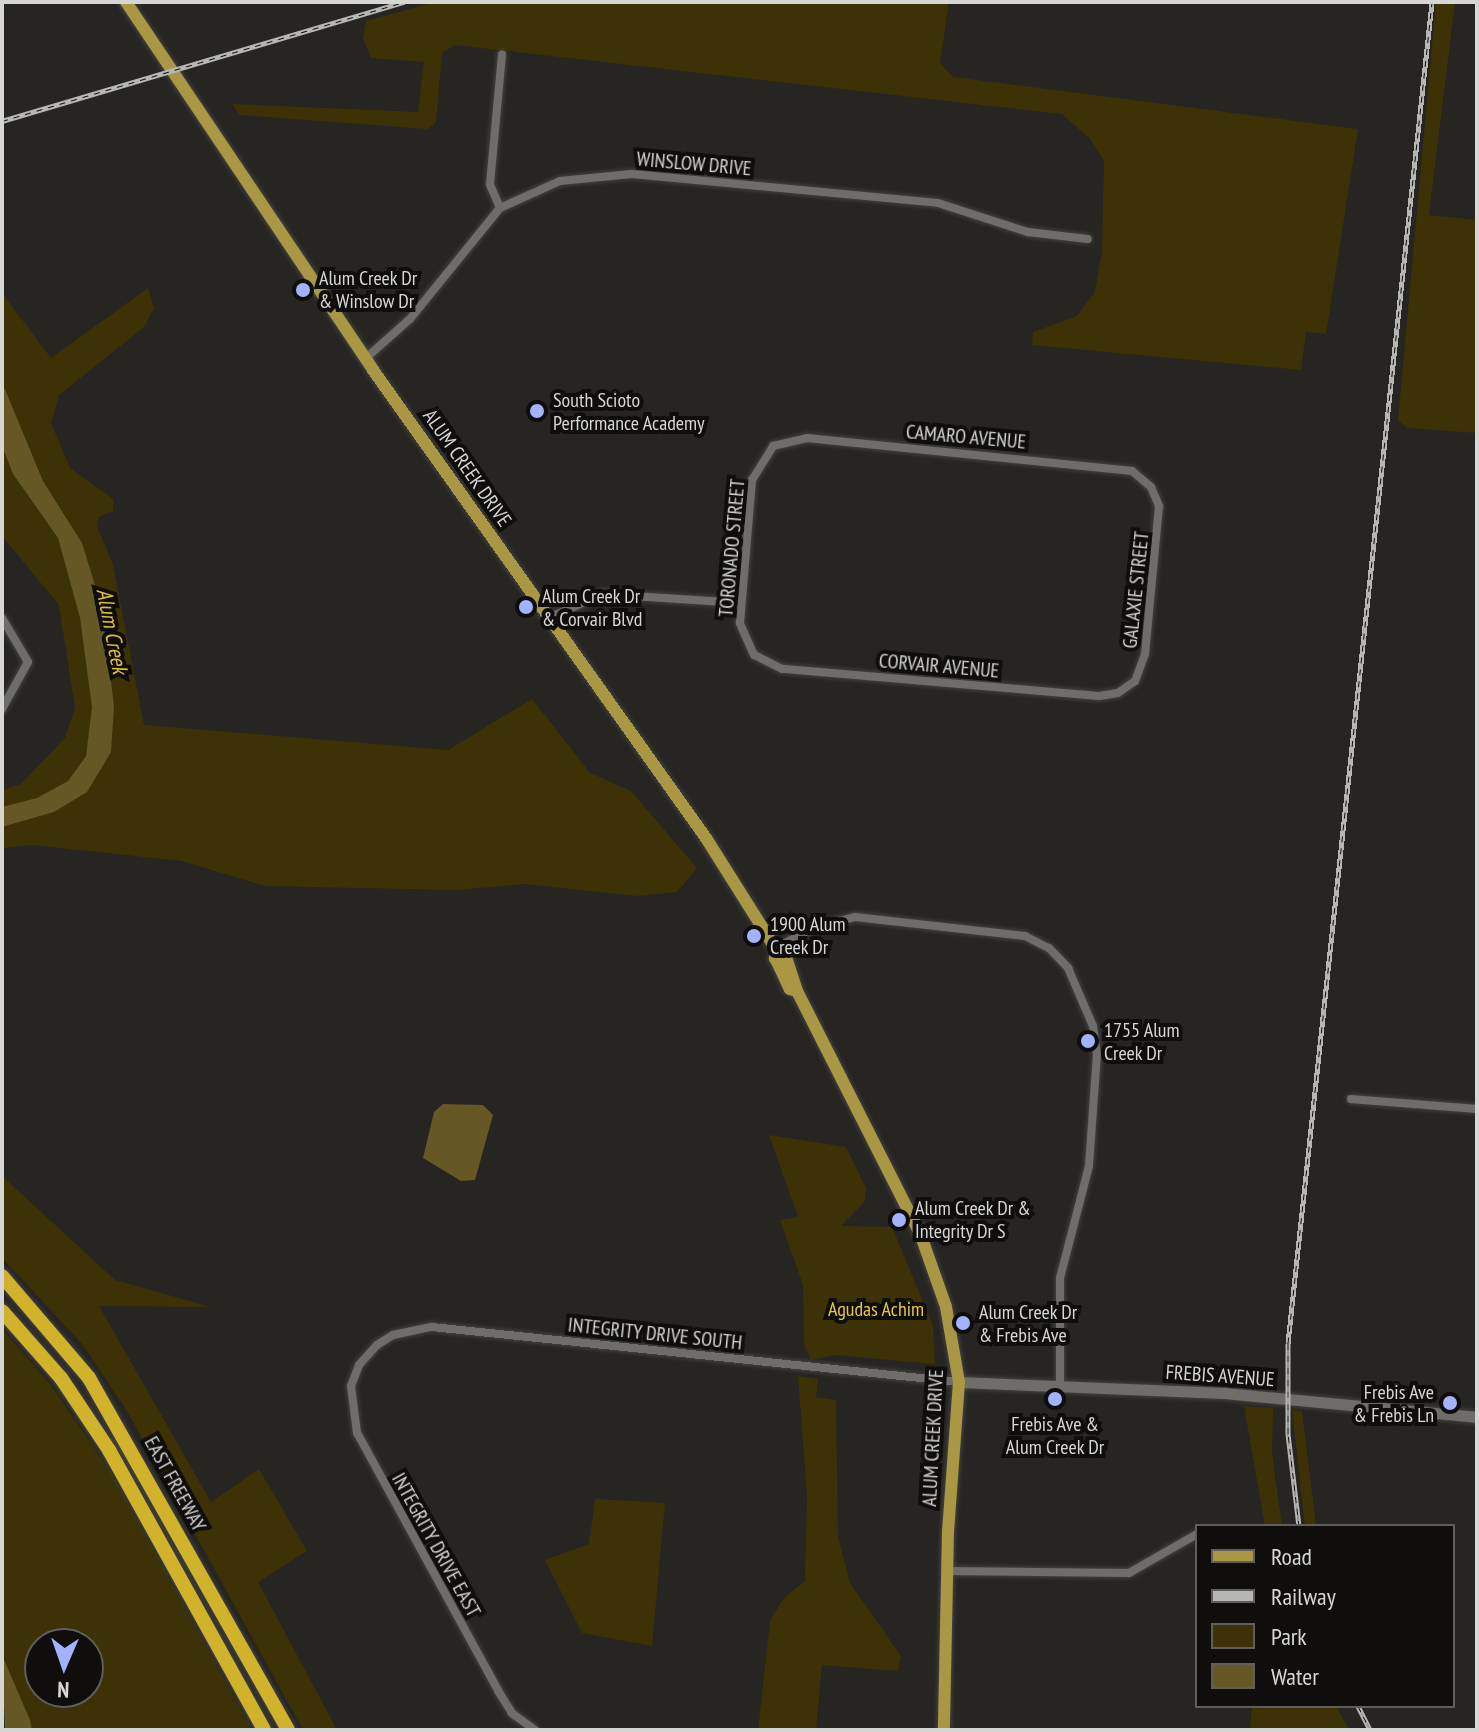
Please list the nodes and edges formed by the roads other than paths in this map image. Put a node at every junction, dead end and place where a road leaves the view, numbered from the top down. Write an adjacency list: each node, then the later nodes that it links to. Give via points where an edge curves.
1 (126, 2): 5 (main road, ALUM CREEK DRIVE)
2 (502, 55): 3 (street, via 490,184)
3 (500, 208): 4 (street, WINSLOW DRIVE, via 560,181 632,174 938,203 1028,232); 5 (street, WINSLOW DRIVE, via 410,319)
4 (1088, 239)
5 (366, 358): 10 (main road, ALUM CREEK DRIVE)
6 (773, 446): 7 (street, CAMARO AVENUE, via 807,438 1109,466 1132,471); 8 (street, TORONADO STREET, via 752,480)
7 (1151, 487): 12 (street, GALAXIE STREET, via 1159,506 1159,526 1145,654 1139,675)
8 (741, 603): 10 (street, via 602,594); 11 (street, TORONADO STREET, via 744,640)
9 (2, 618): 13 (street, via 28,662)
10 (549, 618): 14 (main road, ALUM CREEK DRIVE, via 706,838)
11 (754, 655): 12 (street, CORVAIR AVENUE, via 782,669 1099,696)
12 (1124, 690)
13 (2, 709)
14 (777, 951): 20 (main road, ALUM CREEK DRIVE, via 790,963 797,991 925,1244 946,1307); 21 (street, via 813,928 855,917 1025,936 1049,948 1068,968 1093,1026 1097,1054 1089,1166 1060,1278)
15 (1351, 1099): 16 (street)
16 (1477, 1109)
17 (2, 1276): 27 (highway, EAST FREEWAY, via 89,1378)
18 (2, 1311): 26 (highway, EAST FREEWAY, via 61,1378 109,1450)
19 (359, 1365): 20 (street, INTEGRITY DRIVE SOUTH, via 393,1335 432,1327); 25 (street, INTEGRITY DRIVE EAST, via 350,1395 357,1433 499,1692)
20 (959, 1382): 21 (main road, FREBIS AVENUE); 24 (main road, ALUM CREEK DRIVE)
21 (1060, 1388): 22 (main road, FREBIS AVENUE, via 1224,1393)
22 (1477, 1417)
23 (1195, 1535): 24 (street, via 1129,1573)
24 (947, 1571): 28 (main road, ALUM CREEK DRIVE)
25 (532, 1729)
26 (264, 1730)
27 (288, 1730)
28 (944, 1730)

